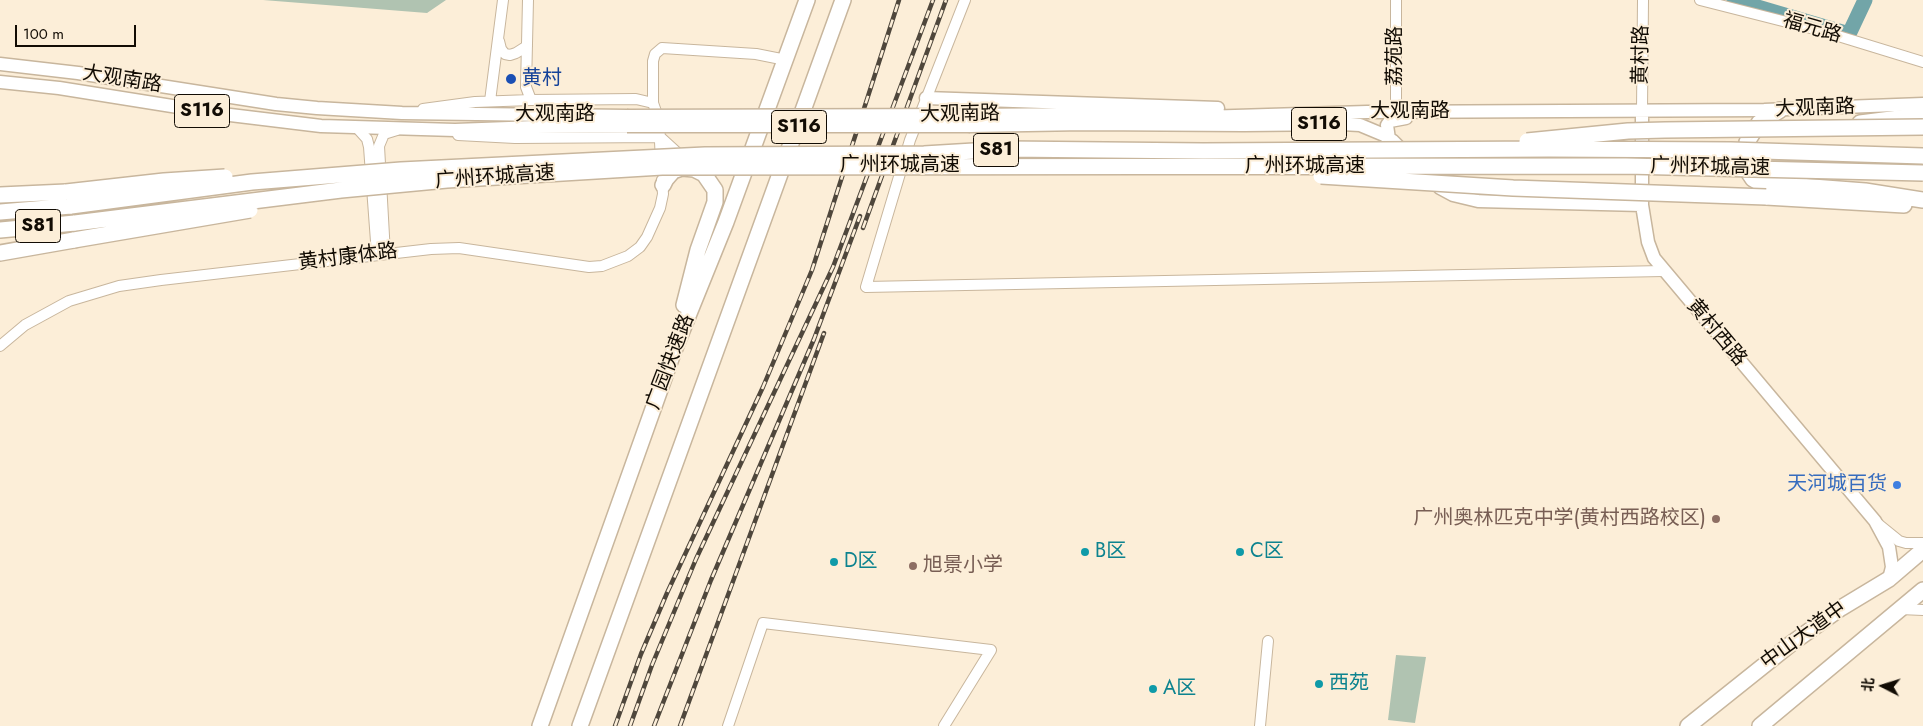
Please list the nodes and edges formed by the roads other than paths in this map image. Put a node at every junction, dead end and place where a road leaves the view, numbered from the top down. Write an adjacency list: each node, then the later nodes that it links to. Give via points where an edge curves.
1 (503, 0): 9 (street)
2 (528, 0): 10 (street)
3 (807, 0): 11 (highway, 广园快速路)
4 (843, 0): 62 (highway, 广园快速路)
5 (964, 0): 15 (street)
6 (1396, 0): 22 (street, 荔苑路)
7 (1643, 0): 21 (street, 黄村路)
8 (1700, 0): 12 (street, 福元路, via 1822,31)
9 (498, 40): 10 (street, via 506,54 516,53); 17 (street)
10 (527, 46): 16 (street, via 526,87)
11 (786, 60): 18 (street, 黄村康体路, via 662,48 653,61); 52 (highway, 广园快速路)
12 (1923, 62)
13 (0, 64): 24 (main road, 大观南路 / S116, via 276,104)
14 (0, 82): 30 (main road, 大观南路 / S116, via 260,120)
15 (926, 98): 26 (main road, via 1253,110); 50 (street, via 910,140 866,287)
16 (531, 100): 17 (street); 18 (street, via 636,100)
17 (490, 101): 24 (street)
18 (653, 103): 33 (street, 黄村康体路)
19 (1923, 104): 20 (main road, 大观南路)
20 (1780, 110): 21 (main road, 大观南路); 43 (highway, via 1759,123 1748,142 1747,163 1753,179 1760,183 1865,191)
21 (1642, 111): 23 (main road, 大观南路 / S116); 44 (main road, 黄村西路)
22 (1396, 112): 23 (main road, 大观南路 / S116); 26 (main road, 大观南路 / S116)
23 (1470, 112): 34 (main road, via 1395,119 1387,125)
24 (402, 113): 27 (main road, 大观南路 / S116)
25 (1923, 115): 31 (highway, bridge)
26 (1264, 116): 28 (main road, 大观南路 / S116, via 1086,114)
27 (627, 121): 28 (main road, 大观南路 / S116, bridge, via 837,127); 32 (main road, 大观南路 / S116, via 455,130)
28 (970, 121): 34 (main road, 大观南路 / S116, via 1341,124 1360,126)
29 (1923, 127): 31 (highway, bridge)
30 (357, 128): 32 (main road, 大观南路 / S116); 49 (street, via 367,139 369,147)
31 (1828, 128): 35 (highway, bridge, via 1628,131)
32 (406, 129): 33 (street, via 515,138); 49 (street, via 384,134 379,146)
33 (660, 137): 37 (street); 40 (street, 黄村康体路)
34 (1389, 139): 44 (main road, 大观南路 / S116, via 1440,188 1453,195 1478,201)
35 (1428, 151): 36 (highway, 广州环城高速 / S81, bridge, via 1731,150); 42 (highway, 广州环城高速 / S81, bridge, via 1007,149 924,154 705,155 437,163 164,180)
36 (1923, 156)
37 (690, 168): 38 (highway, 广州环城高速 / S81, bridge); 40 (highway, via 673,171); 47 (highway, 广州环城高速 / S81, bridge, via 447,180); 48 (highway, bridge, via 628,170 352,196); 52 (highway, via 710,180 716,196 698,250)
38 (1248, 168): 39 (highway, 广州环城高速 / S81, bridge, via 1646,167); 45 (highway, bridge, via 1372,180)
39 (1923, 173)
40 (663, 186): 49 (street, 黄村康体路, via 660,208 640,247 628,256 602,266 589,267 459,248)
41 (0, 195): 42 (highway)
42 (69, 199): 46 (highway, S81)
43 (1923, 200)
44 (1642, 206): 50 (main road, 黄村西路, via 1648,242)
45 (1923, 207)
46 (0, 212)
47 (0, 230)
48 (0, 253)
49 (381, 254): 51 (street, 黄村康体路, via 119,286 69,301 25,325)
50 (1663, 271): 53 (main road, 黄村西路)
51 (0, 346)
52 (674, 353): 61 (highway, 广园快速路)
53 (1875, 521): 54 (street, via 1899,541); 56 (main road, 黄村西路, via 1892,558)
54 (1923, 543)
55 (1923, 550): 56 (highway, 中山大道中)
56 (1889, 579): 67 (highway, 中山大道中, via 1804,634)
57 (1923, 590): 58 (highway, 中山大道中)
58 (1900, 609): 59 (street); 63 (highway, 中山大道中)
59 (1923, 610)
60 (1268, 641): 66 (street)
61 (543, 720)
62 (580, 724)
63 (1766, 724)
64 (728, 726): 65 (street, via 763,623 991,650)
65 (944, 726)
66 (1260, 726)
67 (1688, 726)

